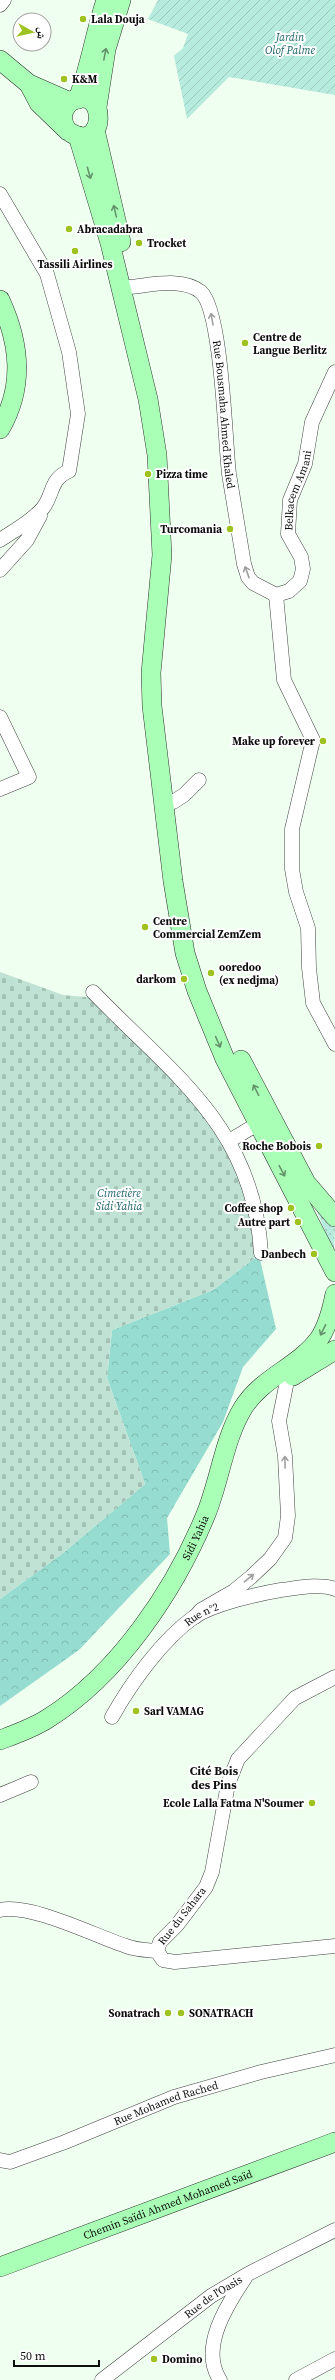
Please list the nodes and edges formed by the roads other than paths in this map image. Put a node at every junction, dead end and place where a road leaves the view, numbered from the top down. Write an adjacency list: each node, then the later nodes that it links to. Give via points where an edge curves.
1 (4, 0): 4 (street)
2 (106, 0): 7 (main road, via 86,77)
3 (120, 0): 8 (main road, one-way to 3, via 106,49)
4 (0, 5)
5 (0, 60): 6 (main road)
6 (29, 84): 7 (main road); 9 (main road, via 39,103)
7 (74, 101): 8 (main road, via 87,100); 9 (main road, via 62,115 63,122)
8 (96, 107): 9 (main road, via 100,118)
9 (80, 133): 11 (main road, one-way to 9); 25 (main road, one-way to 25, via 148,399 157,455 162,555 151,673 152,706 179,918 197,991 226,1059)
10 (0, 194): 15 (street, via 39,256 53,289 69,352 76,396 77,427 69,470 61,474 51,488)
11 (130, 287): 18 (street, Rue Bousmaha Ahmed Khaled, one-way to 11, via 253,583 244,564 229,474 215,333 207,301 202,293 184,284); 22 (main road, via 161,418 171,497 172,543 162,692)
12 (0, 300): 14 (main road, via 16,342 18,379 11,408)
13 (335, 372): 18 (street, Belkacem Amani, via 312,422 305,464 290,500 288,534 301,557 302,575 295,588 285,594)
14 (0, 429)
15 (44, 507): 16 (street, via 30,522); 17 (street, via 27,540)
16 (0, 540)
17 (0, 570)
18 (276, 595): 24 (street, via 284,680 313,740 292,828 292,869 296,892 308,928 308,968 313,1003)
19 (0, 717): 21 (street, via 29,777)
20 (199, 780): 22 (street)
21 (0, 789)
22 (173, 802): 25 (main road, one-way to 22, via 197,957 181,874)
23 (92, 992): 26 (street, via 178,1076)
24 (335, 1044)
25 (264, 1121): 26 (street); 27 (main road, via 306,1183); 29 (main road, one-way to 29)
26 (229, 1141): 28 (street, via 255,1202)
27 (335, 1217)
28 (261, 1253)
29 (335, 1272)
30 (335, 1294): 37 (main road, Sidi Yahia, one-way to 37, via 331,1315 319,1339 302,1356 262,1385 243,1408 230,1437 207,1512 192,1545 175,1579 132,1640 90,1686 68,1704 46,1720)
31 (335, 1350): 32 (main road, Sidi Yahia)
32 (287, 1380): 34 (street, one-way to 32, via 201,1610 234,1591 251,1577 270,1559 285,1538 288,1516 285,1456 280,1421); 38 (main road, Sidi Yahia, via 269,1395 254,1413 244,1431 214,1518 200,1550 177,1593 150,1630 112,1679 76,1711 17,1746)
33 (335, 1589): 34 (street, Rue n°2, via 298,1587 260,1593)
34 (195, 1617): 36 (street, Rue n°2, via 168,1642 134,1682)
35 (335, 1678): 43 (street, Rue du Sahara, via 295,1698 238,1760 228,1784 208,1882 177,1925 160,1942)
36 (112, 1718)
37 (0, 1740)
38 (0, 1751)
39 (31, 1782): 40 (street)
40 (0, 1795)
41 (0, 1910): 43 (street, via 42,1915 128,1947)
42 (335, 1946): 43 (street, Rue du Sahara, via 175,1962 163,1960)
43 (157, 1951)
44 (335, 2055): 46 (street, Rue Mohamed Rached, via 260,2072 174,2097 10,2162)
45 (335, 2142): 48 (main road, Chemin Saïdi Ahmed Mohamed Saïd)
46 (0, 2160)
47 (335, 2230): 49 (street, Rue de l'Oasis)
48 (0, 2266)
49 (248, 2274): 51 (street, Rue de l'Oasis, via 212,2296); 52 (street, via 228,2304 214,2341 211,2362)
50 (335, 2359): 53 (street)
51 (102, 2380)
52 (220, 2380)
53 (296, 2380)

